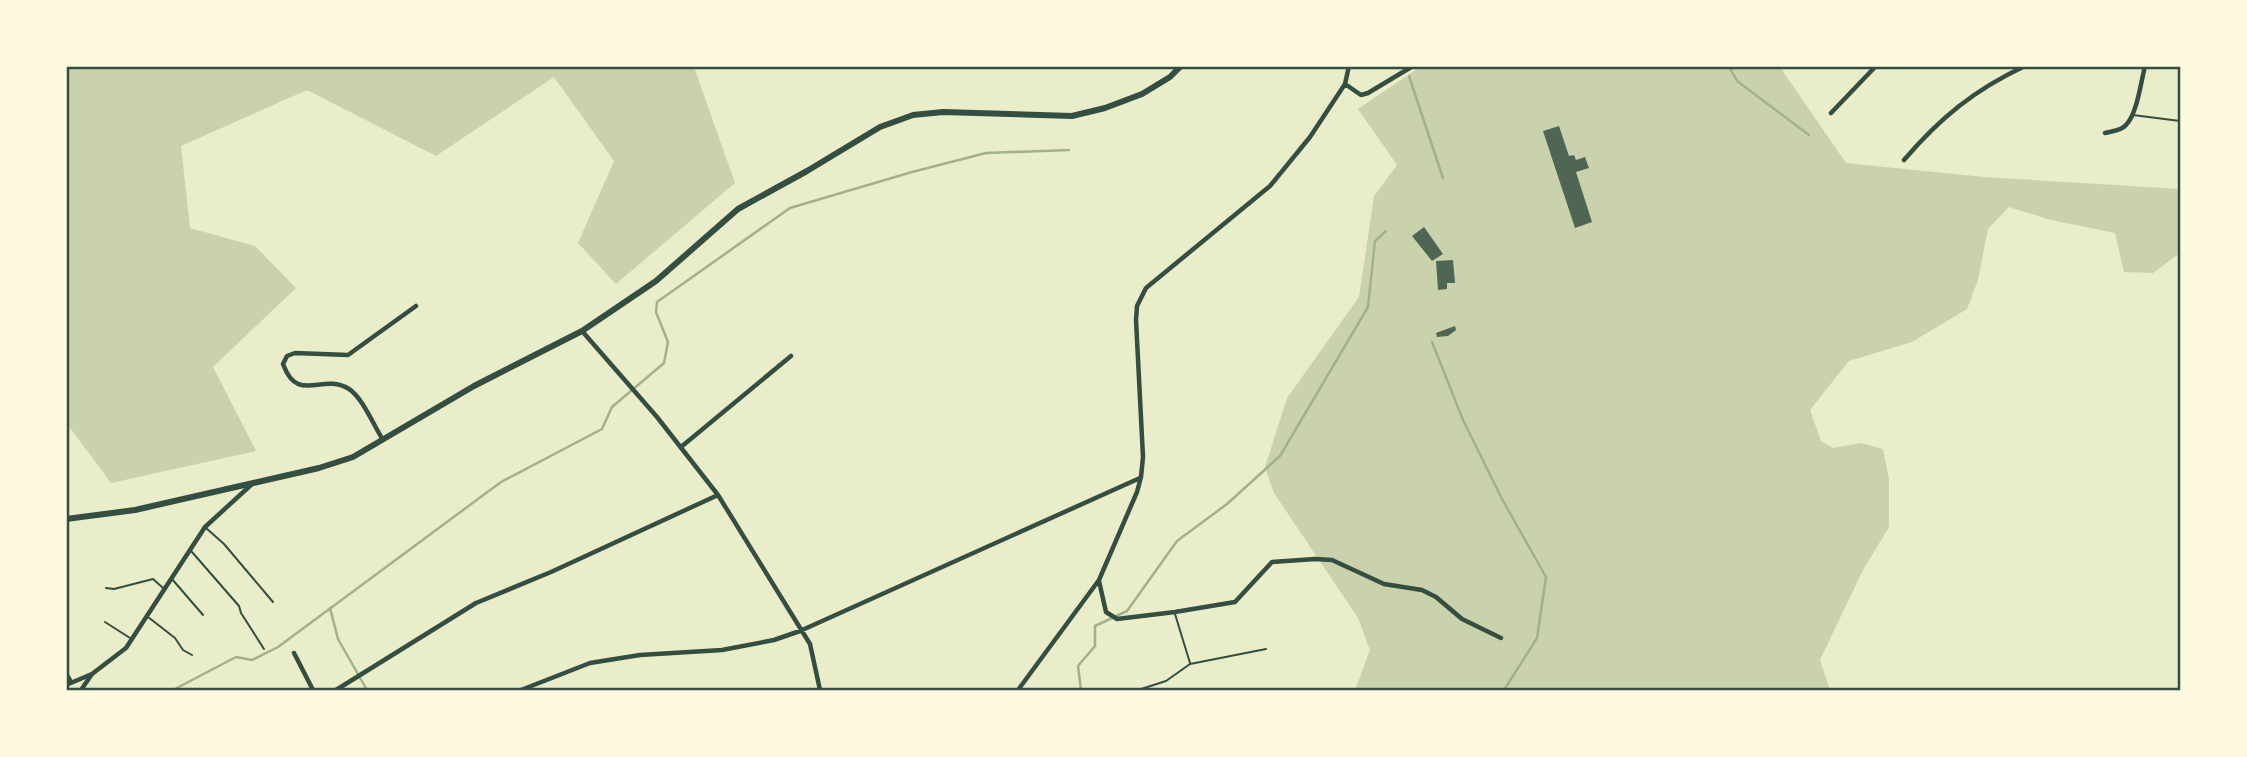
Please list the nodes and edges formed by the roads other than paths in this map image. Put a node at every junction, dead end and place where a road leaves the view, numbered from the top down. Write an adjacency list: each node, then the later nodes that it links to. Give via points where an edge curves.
1 (1181, 66): 14 (main road, via 1142,94 1072,116 943,112 913,115 880,127 738,209 656,281)
2 (1349, 66): 7 (street)
3 (1413, 66): 7 (street, via 1361,95)
4 (1876, 66): 8 (street)
5 (2025, 66): 12 (street, via 1965,99)
6 (2145, 66): 9 (street)
7 (1345, 84): 18 (street, via 1270,186 1146,288 1136,320)
8 (1831, 113)
9 (2132, 115): 10 (lane); 11 (street, via 2127,125)
10 (2180, 121)
11 (2105, 133)
12 (1904, 160)
13 (416, 306): 16 (street, via 348,355 295,352 283,364 294,383 346,387 356,394)
14 (582, 331): 16 (main road, via 474,386); 17 (street)
15 (792, 356): 17 (street)
16 (383, 441): 19 (main road, via 319,468)
17 (681, 447): 20 (street)
18 (1141, 477): 25 (street); 33 (street)
19 (254, 482): 21 (main road, via 135,510); 22 (street)
20 (718, 495): 33 (street); 46 (street, via 476,603)
21 (66, 519)
22 (205, 527): 23 (street); 28 (lane)
23 (190, 550): 24 (street); 36 (lane, via 239,606)
24 (172, 579): 27 (street); 30 (lane)
25 (1099, 580): 29 (street, via 1106,611 1117,619); 49 (street)
26 (106, 588): 27 (lane, via 153,579)
27 (165, 589): 31 (street)
28 (273, 602)
29 (1175, 612): 34 (street, via 1235,602 1272,562 1332,560 1384,584 1422,590 1462,619); 40 (lane)
30 (203, 615)
31 (147, 616): 35 (street); 39 (lane)
32 (105, 622): 35 (lane)
33 (800, 631): 47 (street, via 722,650 590,663); 48 (street, via 810,644)
34 (1501, 638)
35 (132, 639): 42 (street)
36 (264, 649)
37 (1266, 649): 40 (lane)
38 (294, 653): 45 (street)
39 (192, 655)
40 (1190, 664): 50 (lane, via 1166,681)
41 (66, 673): 43 (street)
42 (92, 674): 43 (street); 44 (street)
43 (69, 684)
44 (81, 691)
45 (313, 691)
46 (336, 691)
47 (521, 691)
48 (820, 691)
49 (1018, 691)
50 (1138, 691)

